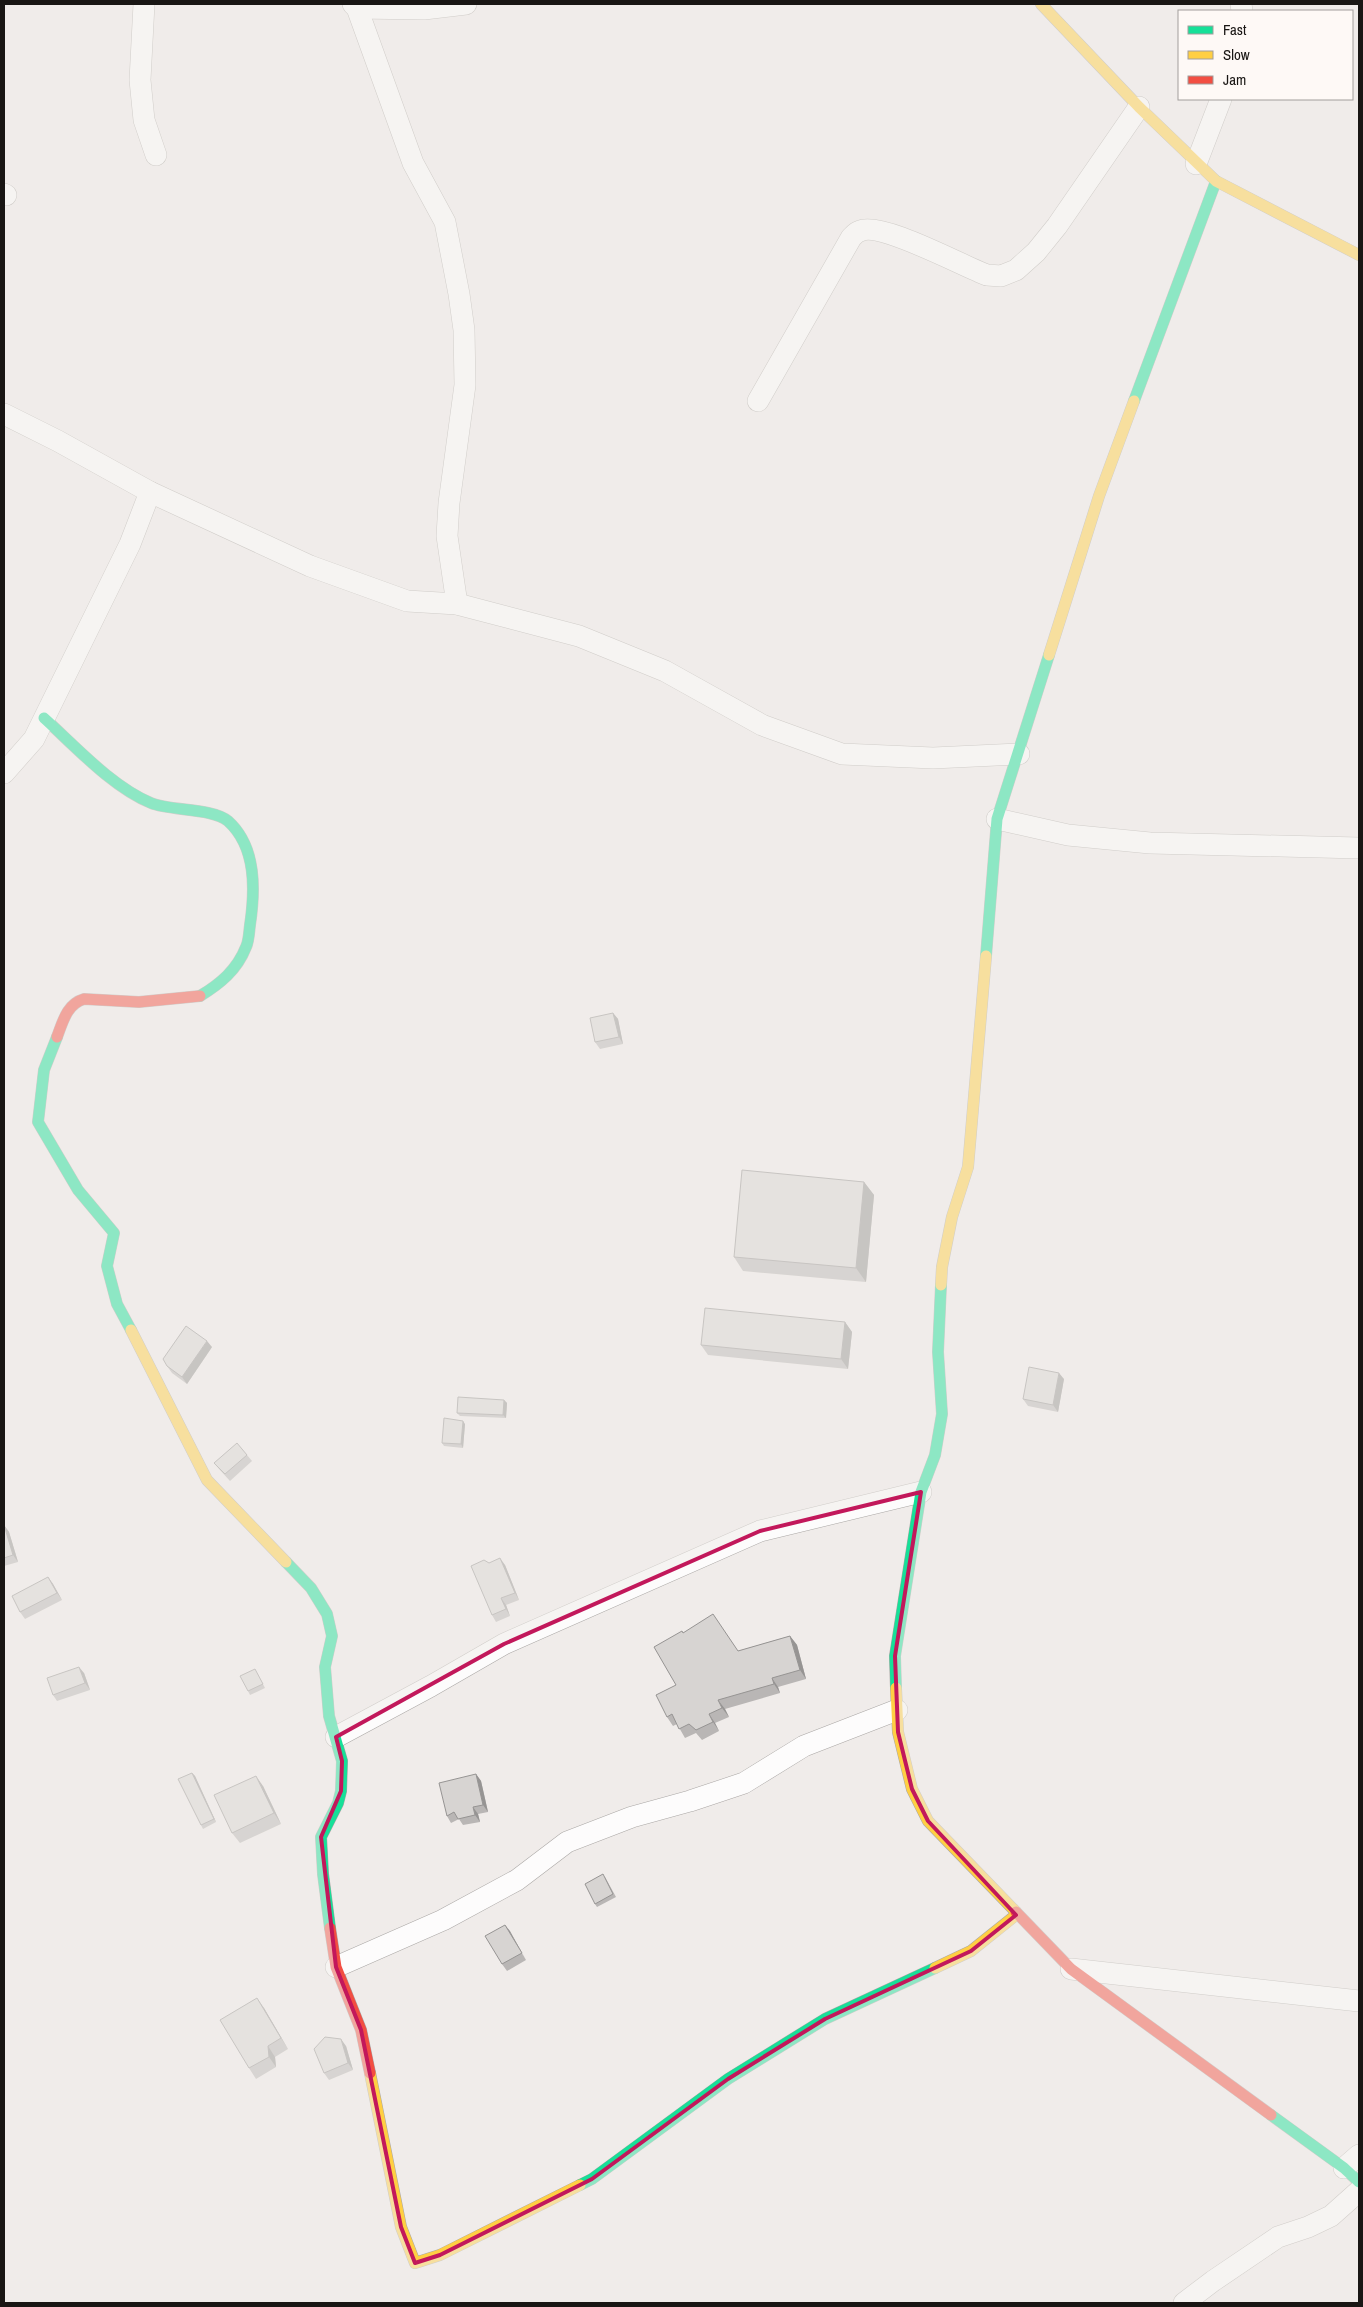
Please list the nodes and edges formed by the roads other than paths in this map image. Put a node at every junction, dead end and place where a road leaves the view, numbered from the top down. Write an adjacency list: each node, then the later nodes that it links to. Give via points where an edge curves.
1 (144, 4): 7 (street, via 140,80 144,120)
2 (466, 4): 4 (street, via 424,9)
3 (1041, 4): 6 (street)
4 (355, 6): 14 (street, via 413,163 445,222 459,294 464,330 465,385 447,536)
5 (1221, 100): 8 (street)
6 (1139, 107): 8 (street); 11 (street, via 1057,226 1016,270 1000,276 987,275 908,240 866,229 859,231 851,238)
7 (156, 155)
8 (1196, 164): 9 (street)
9 (1216, 181): 10 (street); 16 (street, via 1099,496)
10 (1359, 255)
11 (758, 401)
12 (4, 414): 13 (street)
13 (150, 492): 14 (street, via 319,569 407,601); 15 (street, via 130,544)
14 (457, 604): 16 (street, via 579,636 665,671 762,724 842,754 933,758)
15 (44, 718): 17 (street, via 34,738); 22 (street, via 125,790 152,804 226,820 240,836 251,862 253,906 247,946 236,966 221,983 199,997 139,1002 77,1001 66,1012 44,1070 38,1122 78,1190 114,1233 107,1266 117,1304 207,1480 310,1588 326,1614 332,1636 325,1667 329,1716)
16 (1018, 754): 18 (street)
17 (4, 773)
18 (997, 819): 19 (street, via 1068,835 1150,843); 20 (street, via 971,1143 968,1167 952,1217 942,1267 938,1352 942,1414 936,1455)
19 (1359, 848)
20 (921, 1492): 21 (street, via 895,1656); 22 (street, via 760,1531 504,1644)
21 (897, 1710): 23 (street, via 898,1732 912,1789 928,1821); 24 (street, via 804,1746 744,1783 632,1817 568,1842 517,1880 443,1920)
22 (336, 1737): 24 (street, via 342,1761 341,1791 321,1837)
23 (1016, 1915): 24 (street, via 971,1951 825,2019 728,2078 592,2180 440,2255 415,2263 401,2227 361,2030); 25 (street)
24 (336, 1966)
25 (1070, 1969): 26 (street); 27 (street)
26 (1359, 2000)
27 (1354, 2169)
28 (1359, 2191): 29 (street, via 1331,2216 1278,2237)
29 (1184, 2303)

